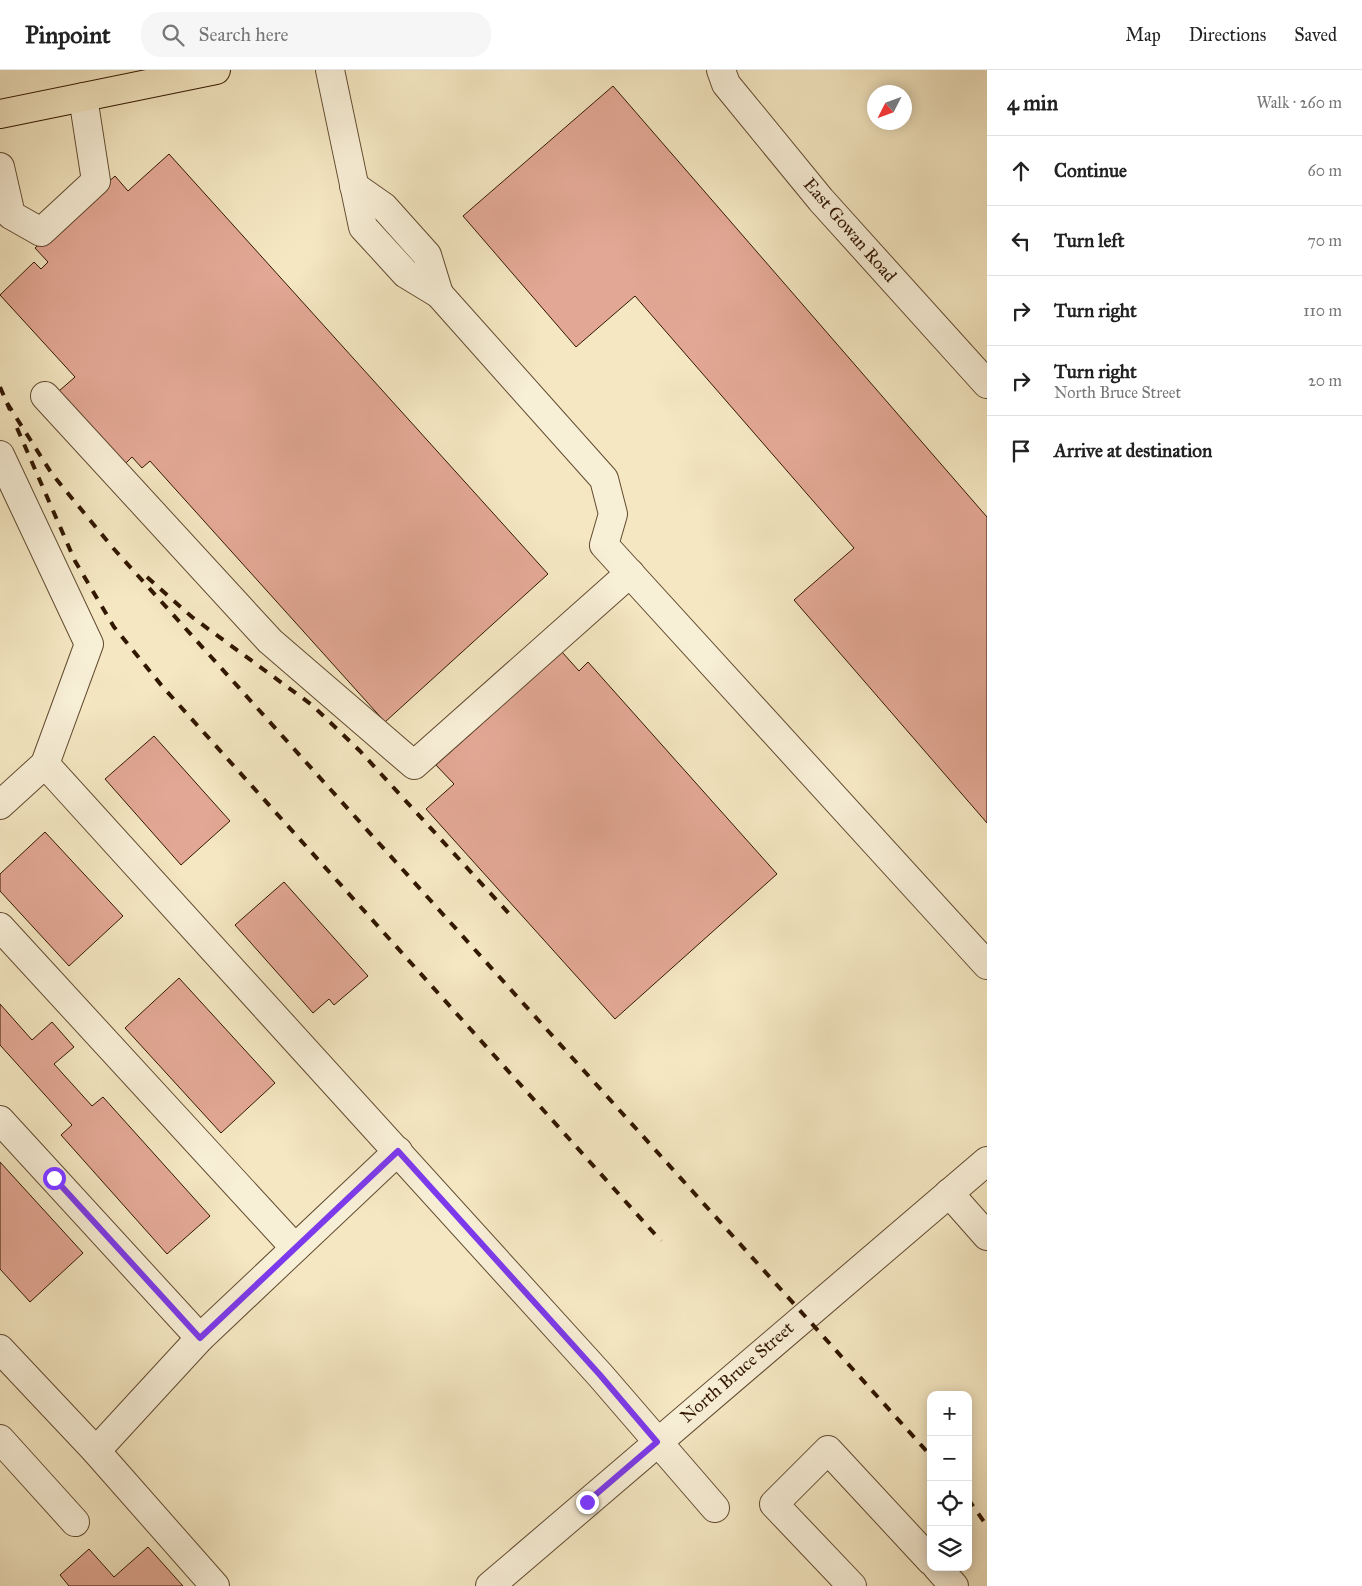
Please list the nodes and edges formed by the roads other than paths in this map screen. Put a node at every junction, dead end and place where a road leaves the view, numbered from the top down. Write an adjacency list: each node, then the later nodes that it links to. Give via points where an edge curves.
1 (216, 70): 4 (main road)
2 (330, 70): 7 (street)
3 (721, 70): 11 (street, East Gowan Road, via 726,84 821,200)
4 (83, 97): 5 (main road); 6 (street, via 96,181 41,232 11,216)
5 (0, 114)
6 (0, 167)
7 (354, 186): 8 (street); 9 (street, via 363,227)
8 (393, 217): 9 (street); 10 (street, via 427,255)
9 (372, 237): 10 (street, via 406,274)
10 (439, 294): 14 (street, via 604,479 613,514 604,545)
11 (987, 384)
12 (45, 396): 14 (street, via 270,642 414,765)
13 (0, 455): 15 (street, via 89,644)
14 (630, 573): 18 (street)
15 (45, 764): 16 (street); 20 (street)
16 (0, 805)
17 (0, 927): 24 (street)
18 (987, 965)
19 (0, 1120): 25 (street)
20 (398, 1151): 24 (street); 28 (street)
21 (987, 1160): 22 (street, North Bruce Street)
22 (949, 1193): 23 (street); 28 (street, North Bruce Street)
23 (987, 1236)
24 (295, 1248): 25 (street)
25 (200, 1338): 29 (street)
26 (0, 1349): 29 (street)
27 (0, 1438): 31 (street)
28 (657, 1442): 30 (street); 35 (street, North Bruce Street)
29 (96, 1451): 34 (street)
30 (715, 1508)
31 (74, 1522)
32 (927, 1557): 36 (street, via 828,1450 774,1504)
33 (941, 1571): 37 (street)
34 (215, 1586)
35 (490, 1586)
36 (852, 1586)
37 (954, 1586)

